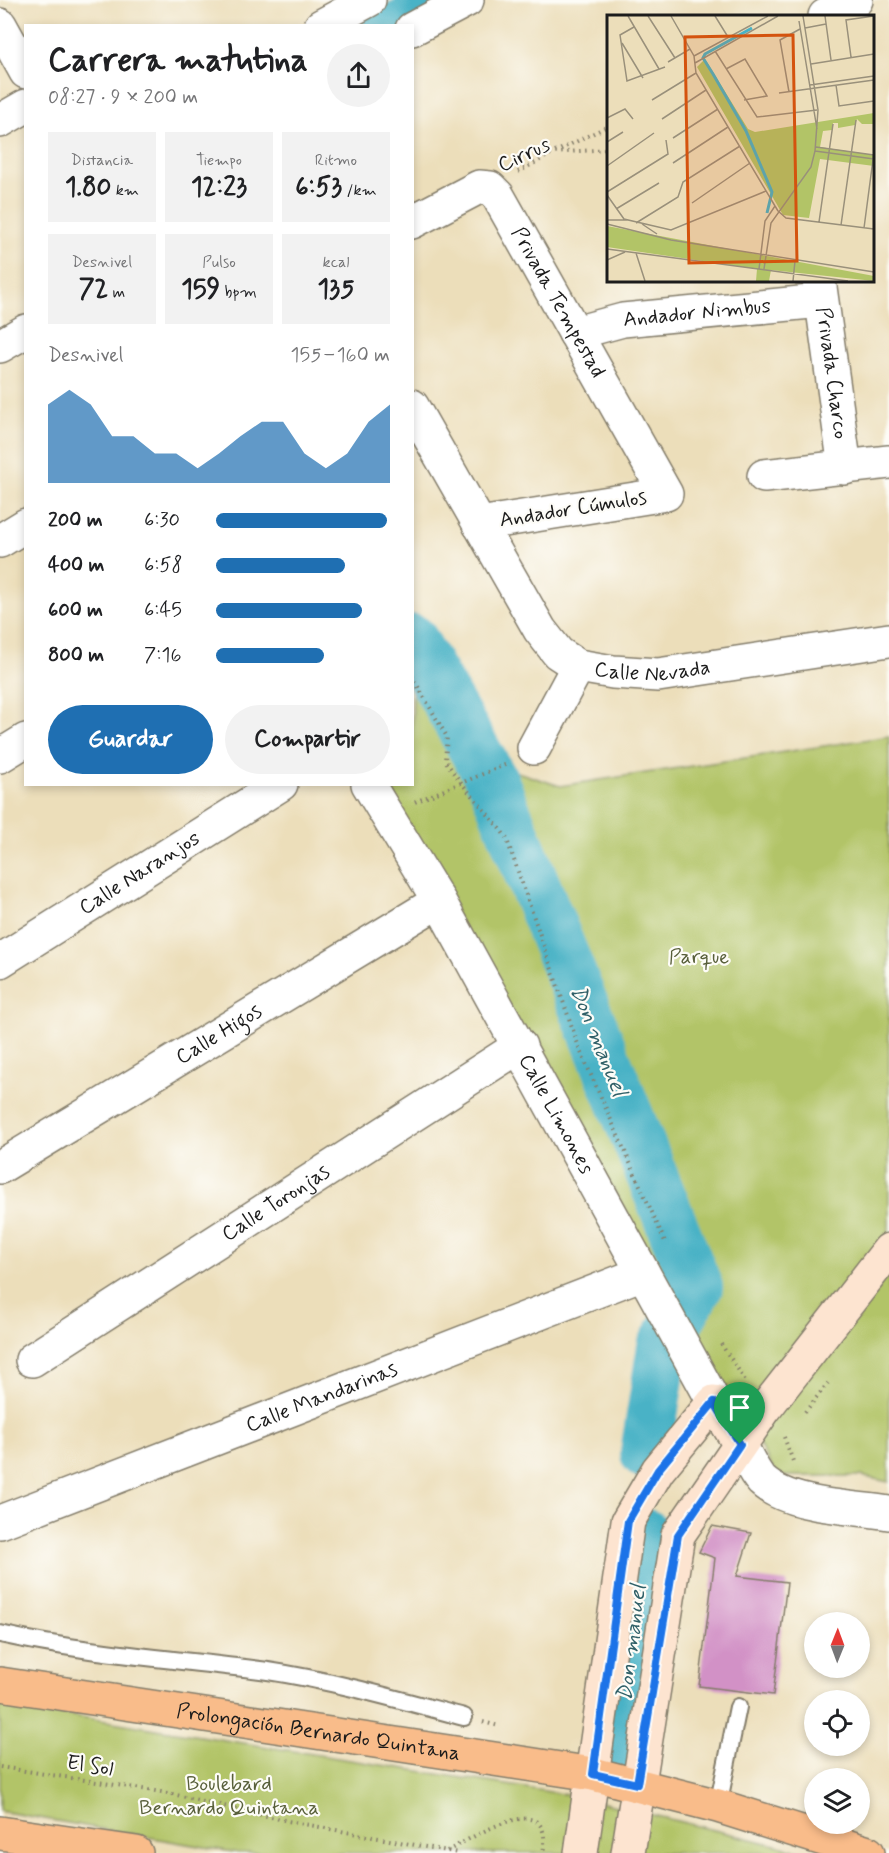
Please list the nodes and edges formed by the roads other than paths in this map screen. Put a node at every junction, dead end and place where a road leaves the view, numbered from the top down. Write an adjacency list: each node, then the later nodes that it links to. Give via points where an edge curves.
1 (467, 0): 7 (street)
2 (856, 0): 4 (street)
3 (357, 3): 5 (street)
4 (827, 15)
5 (324, 24)
6 (0, 25): 8 (street)
7 (414, 28)
8 (24, 68)
9 (24, 107): 10 (street)
10 (0, 121)
11 (414, 221): 14 (street, Privada Tempestad, via 479,188 490,188)
12 (820, 291): 14 (street, Andador Nimbus, via 754,309 623,320); 18 (street, Privada Charco)
13 (24, 332): 15 (street)
14 (575, 333): 20 (street, Privada Tempestad)
15 (0, 346)
16 (414, 410): 21 (street, Calle Nevada)
17 (889, 462): 18 (street)
18 (845, 468): 19 (street)
19 (764, 476)
20 (666, 494): 21 (street, Andador Cúmulos)
21 (479, 524): 25 (street, Calle Nevada, via 540,630 558,653)
22 (24, 526): 23 (street)
23 (0, 541)
24 (889, 640): 25 (street, Calle Nevada, via 658,675)
25 (578, 666): 27 (street)
26 (24, 741): 28 (street)
27 (534, 748)
28 (0, 756)
29 (278, 786): 32 (street, Calle Naranjos)
30 (369, 786): 31 (street, Calle Limones)
31 (439, 901): 33 (street, Calle Limones); 34 (street, Calle Higos)
32 (0, 961)
33 (520, 1046): 36 (street, Calle Limones); 37 (street, Calle Toronjas)
34 (0, 1167)
35 (889, 1250): 39 (main road, via 773,1422)
36 (650, 1288): 38 (street, Calle Limones); 41 (street, Calle Mandarinas)
37 (32, 1360)
38 (714, 1402): 39 (main road, Calle Limones); 46 (main road, via 658,1470 628,1521)
39 (740, 1444): 40 (street, via 761,1480 780,1492 807,1501); 47 (main road, via 678,1535)
40 (889, 1512)
41 (0, 1522)
42 (0, 1634): 45 (lane, via 64,1648 270,1672 371,1692)
43 (0, 1684): 46 (main road, Prolongación Bernardo Quintana)
44 (738, 1707): 48 (lane)
45 (464, 1717)
46 (593, 1774): 47 (main road, Prolongación Bernardo Quintana); 51 (main road)
47 (637, 1784): 48 (main road, Prolongación Bernardo Quintana); 52 (main road)
48 (718, 1806): 53 (main road, Prolongación Bernardo Quintana)
49 (0, 1833): 50 (main road)
50 (136, 1853)
51 (581, 1853)
52 (628, 1853)
53 (868, 1853)

